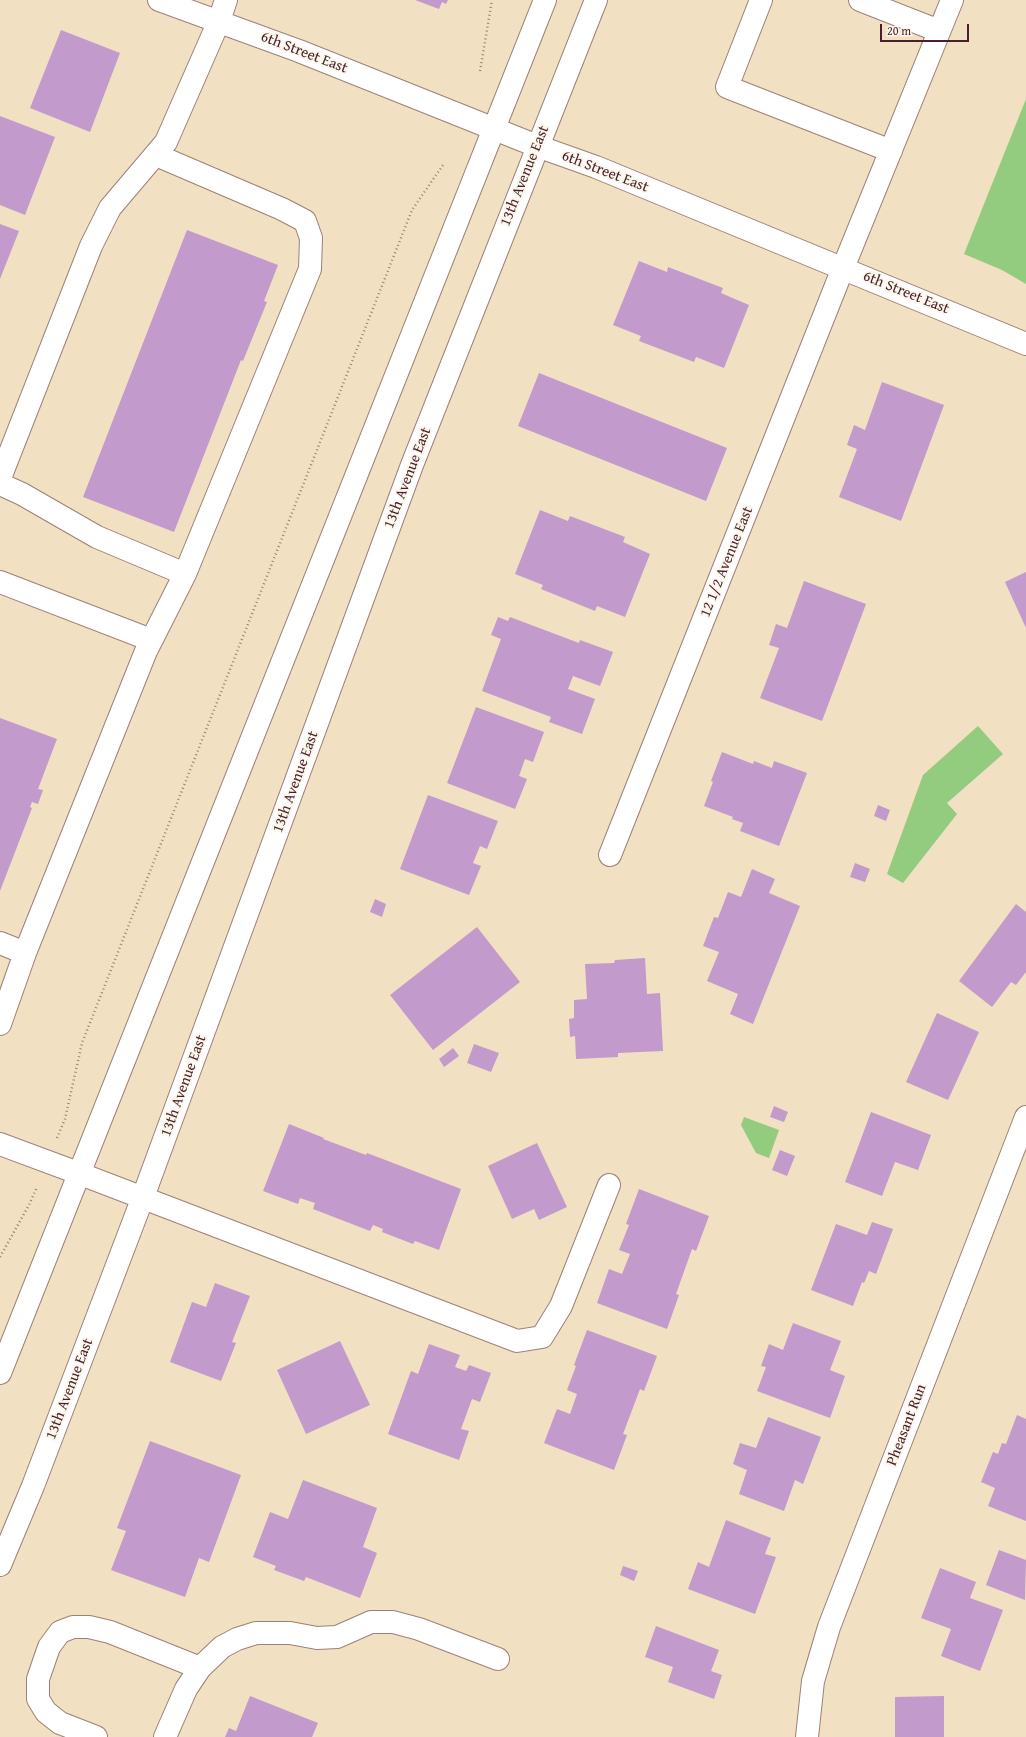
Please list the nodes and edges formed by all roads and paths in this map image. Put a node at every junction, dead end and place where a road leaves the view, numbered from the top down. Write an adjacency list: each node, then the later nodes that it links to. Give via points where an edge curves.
1 (159, 0): 9 (main road, 6th Street East)
2 (226, 0): 9 (main road)
3 (492, 0): 11 (path)
4 (545, 0): 12 (main road)
5 (596, 0): 13 (main road, 13th Avenue East)
6 (761, 0): 14 (main road, via 727,87)
7 (860, 0): 10 (main road)
8 (952, 0): 10 (main road, 12 1/2 Avenue East)
9 (220, 21): 12 (main road, 6th Street East); 15 (main road, via 166,142)
10 (939, 31): 14 (main road, 12 1/2 Avenue East)
11 (480, 71)
12 (493, 128): 13 (main road, 6th Street East); 31 (main road)
13 (537, 146): 17 (main road, 6th Street East, via 603,170); 33 (main road, 13th Avenue East, via 412,465)
14 (891, 151): 17 (main road, 12 1/2 Avenue East)
15 (156, 155): 19 (main road, via 110,208 94,240); 21 (main road, via 305,221 311,238 310,269)
16 (443, 165): 30 (path, via 412,210 403,232 82,1043 64,1119)
17 (843, 268): 18 (main road, 6th Street East); 24 (main road, 12 1/2 Avenue East)
18 (1026, 344)
19 (0, 478)
20 (0, 484): 21 (main road, via 96,537)
21 (185, 574): 23 (main road)
22 (0, 582): 23 (main road)
23 (151, 640): 26 (main road)
24 (610, 855)
25 (0, 943): 26 (main road)
26 (25, 954): 27 (main road)
27 (0, 1024)
28 (1026, 1117): 41 (main road, Pheasant Run, via 829,1627 813,1681)
29 (0, 1144): 30 (main road)
30 (47, 1161): 31 (main road); 34 (path, via 29,1205)
31 (78, 1172): 33 (main road); 35 (main road)
32 (609, 1184): 33 (main road, via 561,1306 542,1336 517,1341)
33 (143, 1197): 36 (main road, 13th Avenue East, via 33,1486)
34 (0, 1257)
35 (0, 1373)
36 (0, 1565)
37 (498, 1659): 38 (main road, via 419,1629 392,1622 371,1622 337,1637 256,1633 222,1647)
38 (200, 1668): 39 (main road, via 110,1632 89,1627 73,1627 60,1632 49,1647 38,1680 38,1699 46,1712 60,1722); 40 (main road, via 186,1689)
39 (96, 1737)
40 (165, 1737)
41 (807, 1737)

